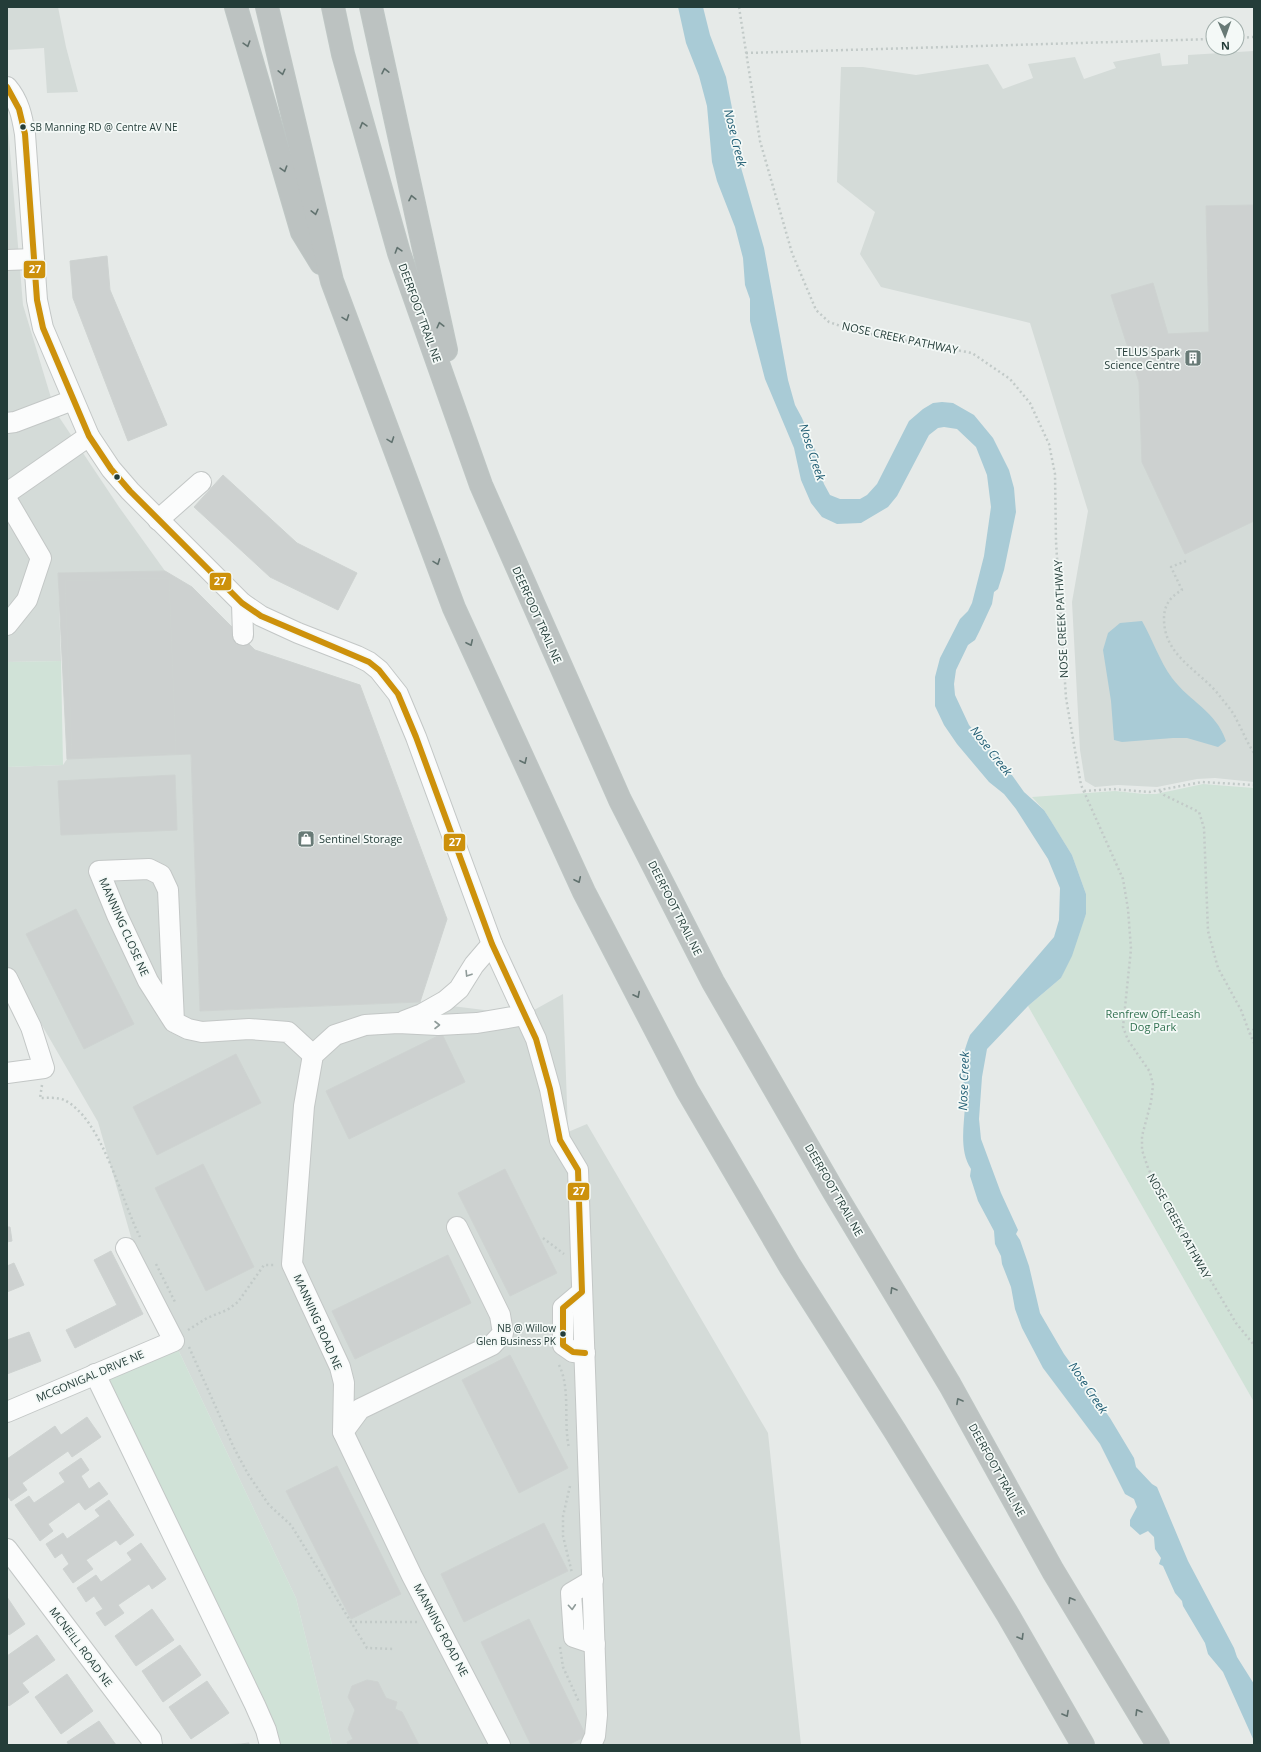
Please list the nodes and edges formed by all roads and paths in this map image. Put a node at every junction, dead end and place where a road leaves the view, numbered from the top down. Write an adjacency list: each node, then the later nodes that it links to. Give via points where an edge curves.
1 (236, 7): 11 (highway, one-way to 11, via 302,232)
2 (267, 7): 11 (highway, one-way to 11)
3 (333, 7): 16 (highway, DEERFOOT TRAIL NE, one-way to 3, via 398,253 343,54)
4 (371, 7): 16 (highway, one-way to 4, via 439,320)
5 (739, 7): 7 (path, NOSE CREEK PATHWAY)
6 (1205, 39): 7 (path)
7 (746, 53): 26 (path, NOSE CREEK PATHWAY, via 760,141 792,252 816,310 829,322 855,331 972,353 1010,379 1030,403 1049,444 1055,474 1056,542 1066,698)
8 (7, 87): 9 (street, via 16,97 22,116)
9 (34, 259): 10 (street); 12 (street, via 37,300 44,328)
10 (7, 260)
11 (332, 281): 65 (highway, one-way to 65, via 454,608 584,892 687,1090 790,1266 1008,1615)
12 (73, 400): 13 (street, via 16,422); 14 (street)
13 (7, 423)
14 (89, 436): 17 (street); 19 (street, via 111,469)
15 (201, 482): 19 (street)
16 (481, 484): 66 (highway, DEERFOOT TRAIL NE, one-way to 16, via 1053,1571 950,1385 834,1192 713,982 620,800)
17 (7, 493)
18 (7, 500): 22 (street, via 41,558 27,600)
19 (158, 520): 21 (street)
20 (1186, 561): 24 (path, via 1171,567 1182,590 1168,600 1164,613 1164,628 1169,643 1175,654 1218,693 1233,714)
21 (242, 603): 23 (street); 28 (street, via 261,616 298,634 357,656 379,670 390,682 398,694 416,737)
22 (7, 625)
23 (243, 635)
24 (1254, 753)
25 (1254, 785): 27 (path, via 1202,782)
26 (1084, 791): 27 (path); 47 (path, NOSE CREEK PATHWAY, via 1123,879 1128,909 1131,949 1123,1027 1128,1040 1150,1072 1153,1085 1142,1136 1142,1150 1165,1203 1212,1284)
27 (1160, 791): 34 (path, via 1199,812 1204,828 1208,931 1218,968 1241,1010)
28 (492, 944): 30 (street); 32 (street, one-way to 32, via 459,988 445,1001 422,1014)
29 (7, 978): 37 (street, via 31,1027)
30 (525, 1014): 32 (street, one-way to 30, via 477,1023); 64 (street, via 544,1064 560,1140 578,1170 597,1727)
31 (174, 1022): 31 (street, MANNING CLOSE NE, via 168,890 162,875 149,869 99,871 148,981); 36 (street, via 202,1032 250,1029 288,1032)
32 (398, 1023): 36 (street, via 365,1025 335,1035)
33 (1254, 1029): 34 (path)
34 (1250, 1034): 35 (path)
35 (1254, 1043)
36 (313, 1055): 44 (street, MANNING ROAD NE, via 304,1106)
37 (44, 1068): 38 (street); 41 (path, via 40,1098 63,1099 79,1110 92,1127)
38 (7, 1073)
39 (457, 1226): 51 (street, via 500,1315 503,1333 492,1345 360,1409)
40 (542, 1238): 42 (path)
41 (135, 1245): 46 (street)
42 (566, 1256)
43 (154, 1261): 45 (path)
44 (292, 1264): 46 (path, via 264,1265 238,1302); 51 (street, MANNING ROAD NE, via 340,1367 344,1383)
45 (178, 1308)
46 (182, 1336): 49 (street, MCGONIGAL DRIVE NE); 56 (path, via 248,1474 269,1506 291,1525)
47 (1254, 1345)
48 (556, 1359): 52 (path, via 565,1376 566,1434)
49 (95, 1374): 50 (street, MCGONIGAL DRIVE NE); 62 (street, via 255,1705)
50 (7, 1412)
51 (343, 1432): 57 (street, MANNING ROAD NE, via 412,1576)
52 (570, 1453)
53 (571, 1482): 55 (path, via 563,1523 563,1536 572,1573)
54 (7, 1549): 61 (street, MCNEILL ROAD NE, via 151,1739)
55 (570, 1579)
56 (350, 1622): 57 (path); 59 (path, via 366,1648)
57 (437, 1622): 63 (street, MANNING ROAD NE)
58 (560, 1643): 60 (path, via 562,1667)
59 (395, 1649)
60 (580, 1705)
61 (152, 1745)
62 (270, 1745)
63 (500, 1745)
64 (591, 1745)
65 (1083, 1745)
66 (1158, 1745)

